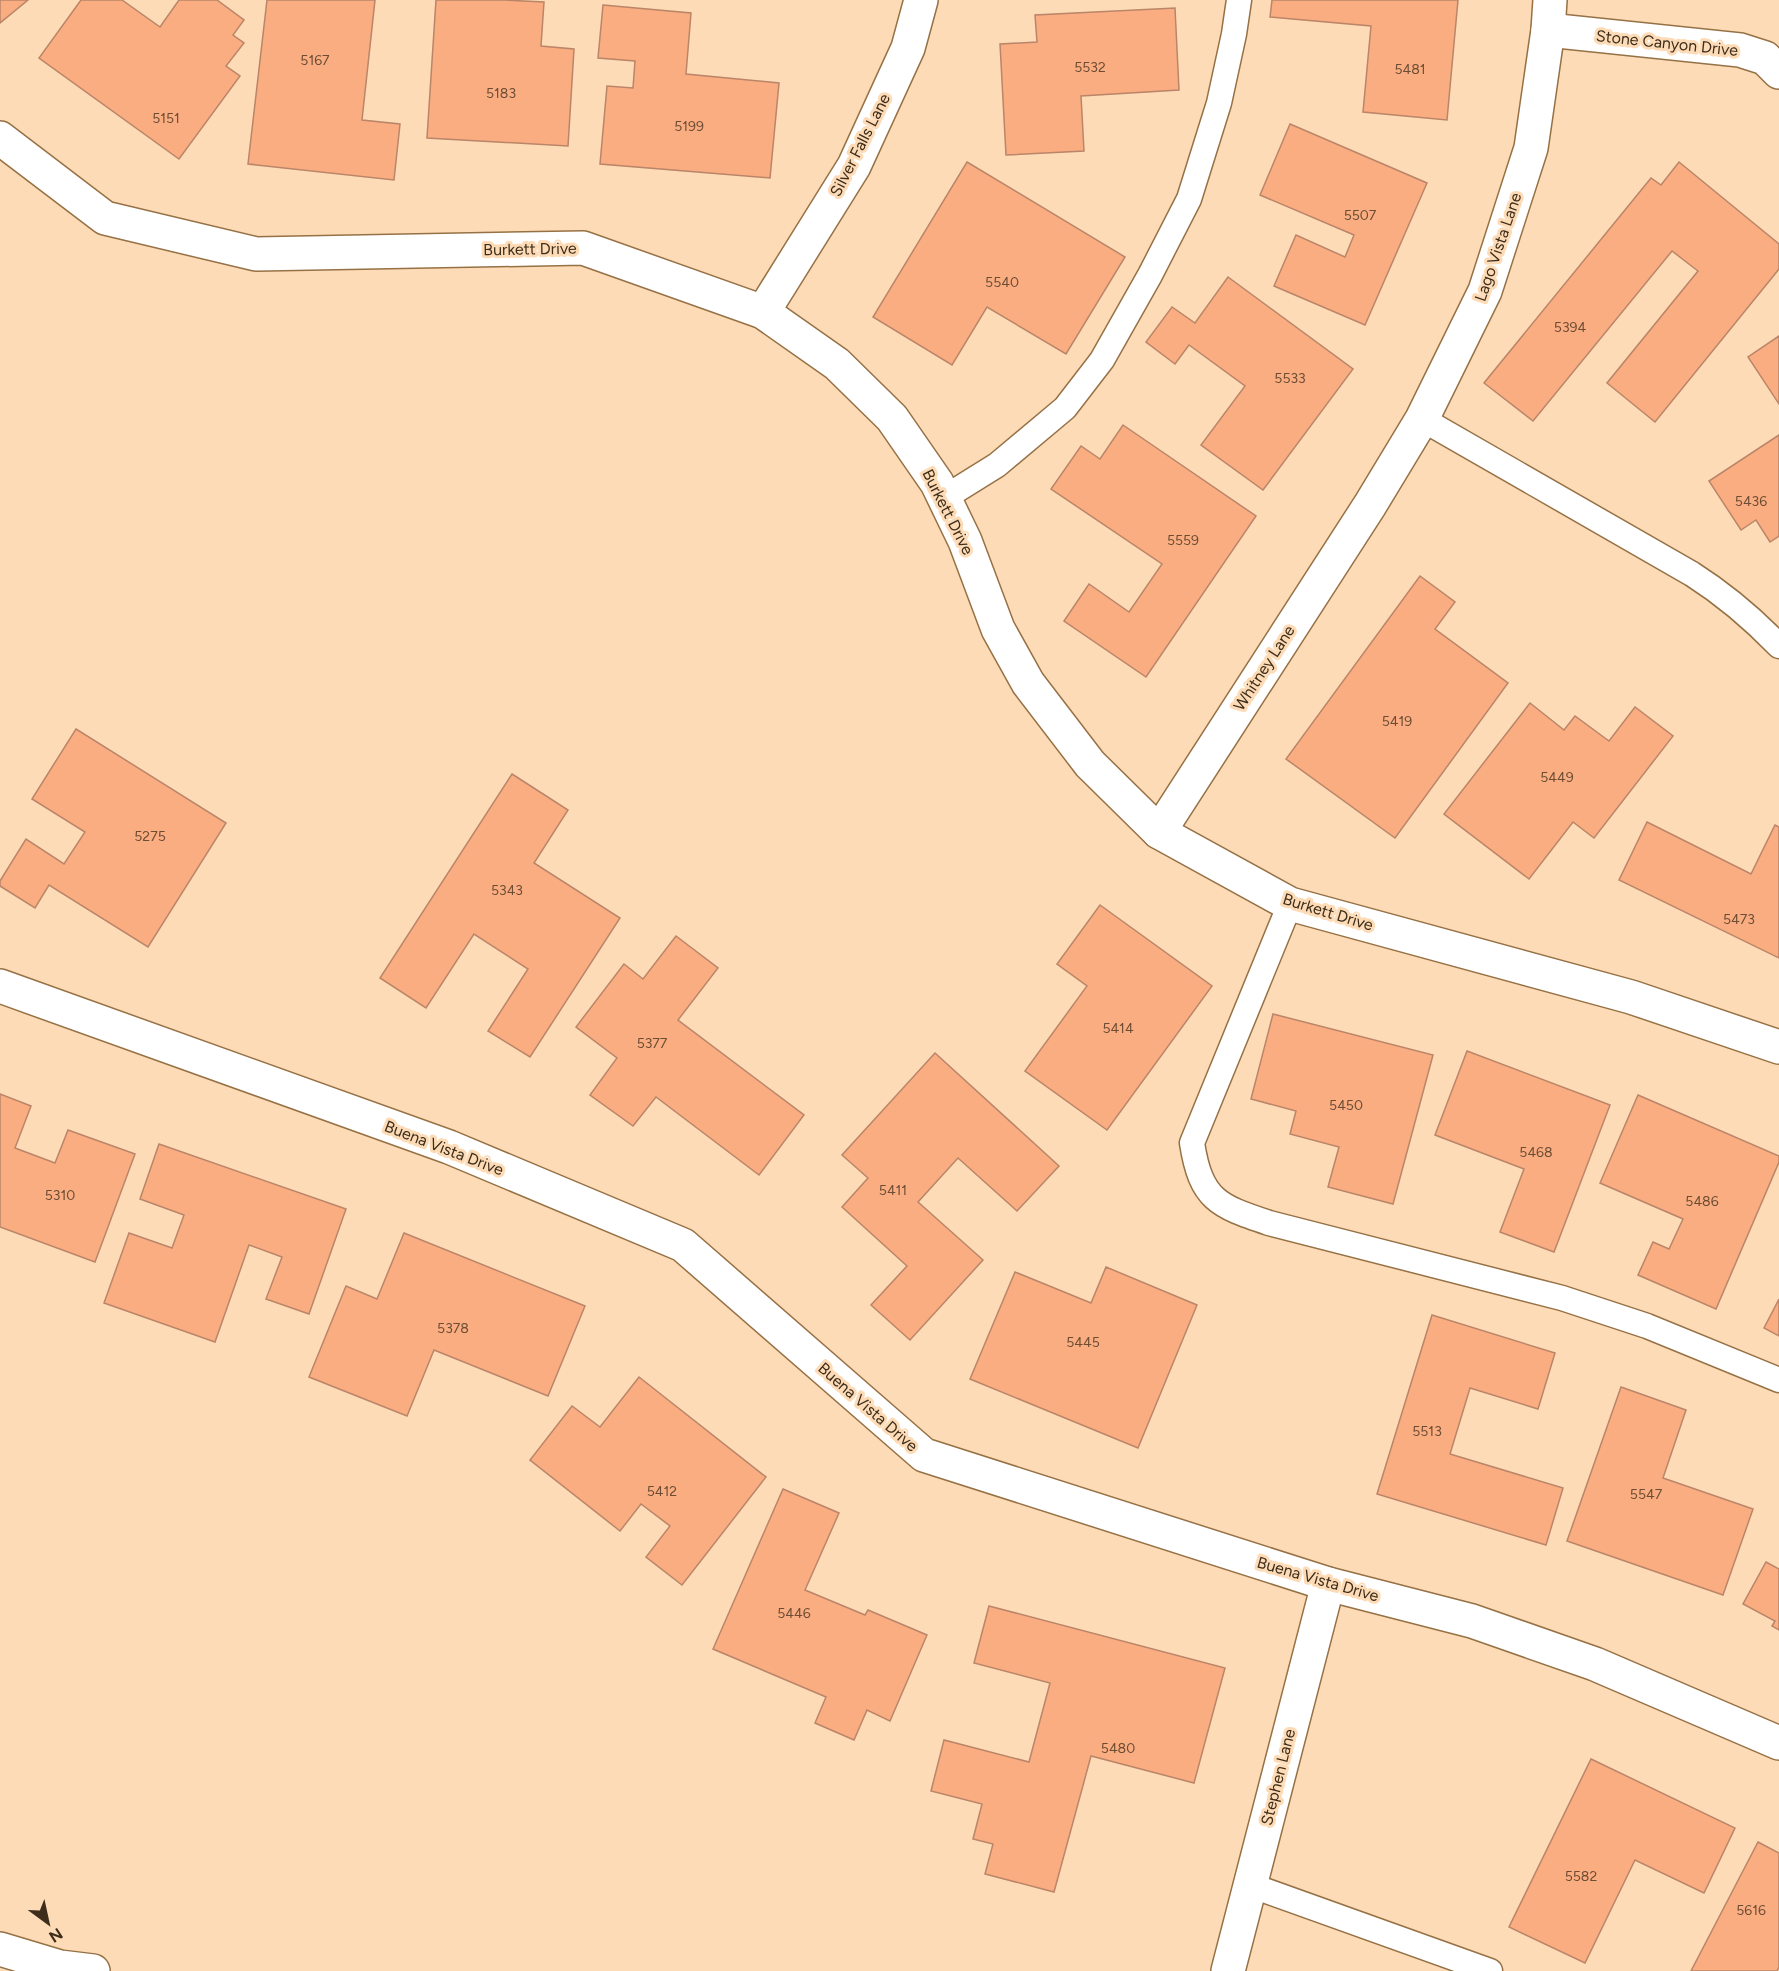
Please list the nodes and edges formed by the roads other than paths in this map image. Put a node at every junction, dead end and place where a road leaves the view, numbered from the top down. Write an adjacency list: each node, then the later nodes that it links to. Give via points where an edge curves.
1 (921, 0): 6 (street, Silver Falls Lane, via 908,48 854,166)
2 (1239, 0): 8 (lane, via 1219,103 1189,199 1102,360 1065,408 997,465)
3 (1549, 15): 4 (street, Stone Canyon Drive, via 1740,50 1765,58); 7 (street, Lago Vista Lane, via 1531,148 1485,291)
4 (1779, 72)
5 (0, 138): 6 (street, Burkett Drive, via 105,218 256,254 583,248)
6 (763, 312): 8 (street, Burkett Drive, via 837,364 892,418)
7 (1422, 420): 9 (street, Lago Vista Lane); 10 (lane, via 1692,574 1723,594)
8 (944, 498): 11 (street, Burkett Drive, via 998,628 1028,683 1090,764)
9 (1370, 505): 11 (street, Whitney Lane)
10 (1779, 646)
11 (1158, 832): 12 (street, Burkett Drive)
12 (1290, 904): 14 (street, Burkett Drive, via 1631,997); 15 (lane, via 1192,1143 1196,1169 1211,1197 1236,1212 1269,1223 1562,1298 1647,1326)
13 (0, 986): 16 (street, Buena Vista Drive, via 448,1147 683,1245 924,1455)
14 (1779, 1047)
15 (1779, 1380)
16 (1328, 1584): 17 (street, Buena Vista Drive, via 1472,1621 1595,1664); 18 (street, Stephen Lane)
17 (1779, 1743)
18 (1250, 1885): 21 (street, Stephen Lane); 22 (lane)
19 (0, 1949): 20 (street, via 60,1967)
20 (93, 1971)
21 (1228, 1971)
22 (1490, 1971)

